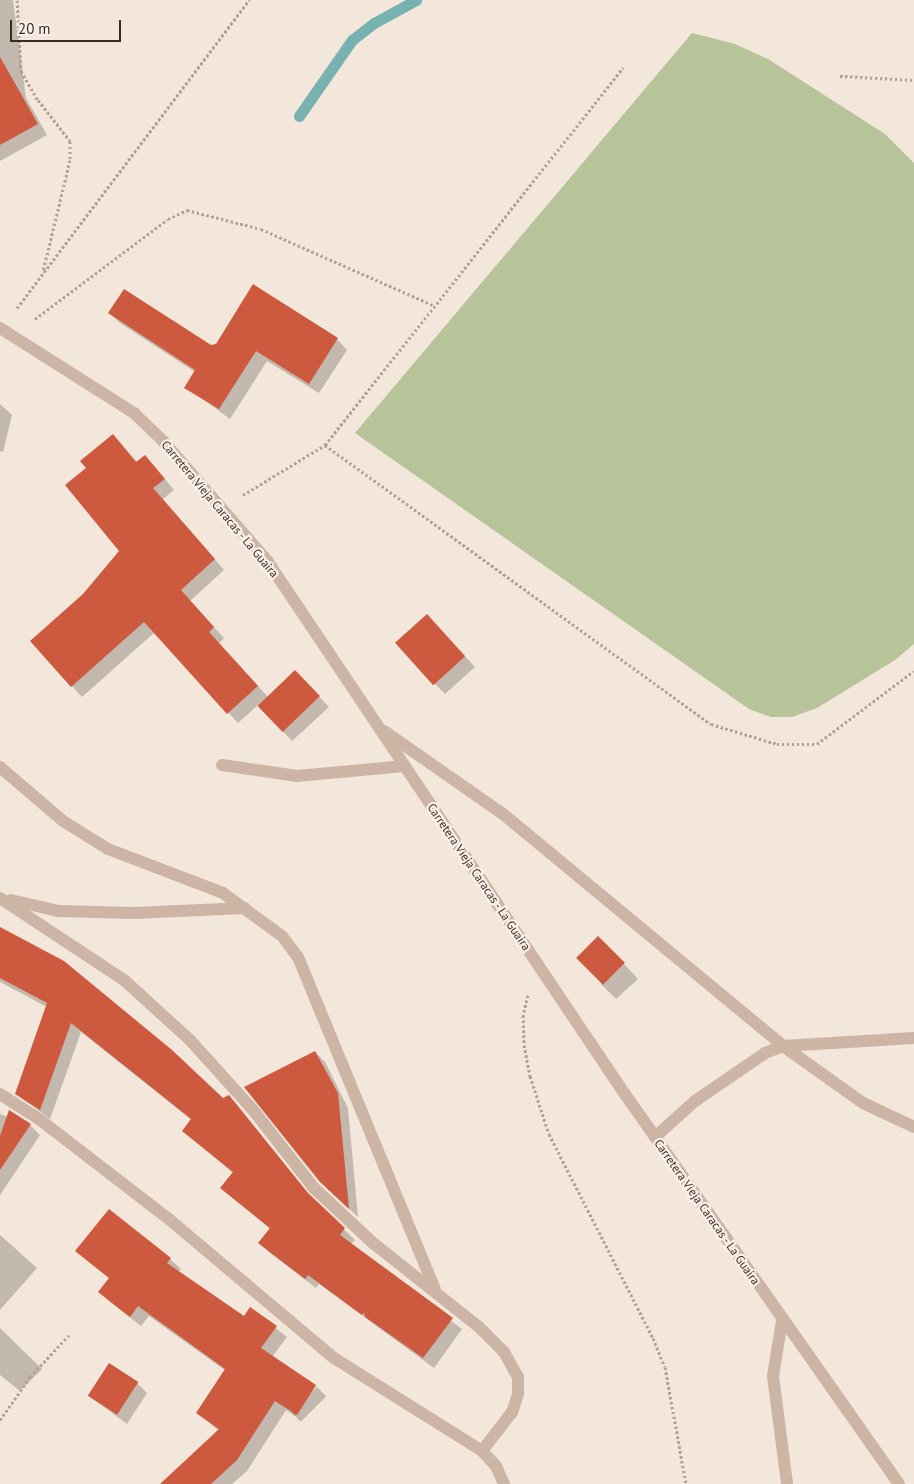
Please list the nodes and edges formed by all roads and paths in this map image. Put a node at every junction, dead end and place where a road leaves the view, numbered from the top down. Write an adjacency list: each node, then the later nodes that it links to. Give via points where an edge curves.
1 (17, 0): 6 (path, via 21,71 38,100 70,141 70,160)
2 (249, 0): 6 (path)
3 (623, 67): 7 (path)
4 (840, 76): 5 (path)
5 (914, 80)
6 (42, 275): 8 (path)
7 (435, 306): 9 (path, via 261,229 188,210 168,219); 10 (path)
8 (1, 328): 9 (street, Carretera Vieja Caracas - La Guaira)
9 (13, 336): 11 (street, Carretera Vieja Caracas - La Guaira, via 134,414 163,441)
10 (325, 445): 11 (path); 12 (path, via 711,724 777,744 817,744)
11 (221, 508): 13 (street, Carretera Vieja Caracas - La Guaira, via 268,562)
12 (914, 670)
13 (378, 726): 15 (street, Carretera Vieja Caracas - La Guaira); 21 (street, via 503,814)
14 (222, 765): 15 (street, via 297,776)
15 (405, 766): 19 (street, Carretera Vieja Caracas - La Guaira)
16 (0, 767): 18 (street, via 64,821 108,848 223,893)
17 (0, 897): 18 (street, via 58,911 134,913); 25 (street, via 124,980 190,1040 253,1110 314,1188 373,1242)
18 (245, 908): 25 (street, via 282,936 298,957)
19 (535, 960): 24 (street, Carretera Vieja Caracas - La Guaira); 31 (path, via 523,1014 530,1076 549,1134 662,1360)
20 (914, 1038): 21 (street)
21 (783, 1046): 23 (street, via 863,1103); 24 (street, via 765,1054 694,1101)
22 (0, 1094): 29 (street, via 39,1119 170,1220 334,1358)
23 (914, 1127)
24 (655, 1137): 26 (street, Carretera Vieja Caracas - La Guaira)
25 (436, 1292): 29 (street, via 504,1352 518,1377 518,1394 512,1412)
26 (782, 1321): 32 (street, via 773,1376); 33 (street, Carretera Vieja Caracas - La Guaira)
27 (69, 1335): 28 (path, via 30,1377)
28 (0, 1420)
29 (482, 1451): 30 (street, via 496,1466)
30 (504, 1484)
31 (686, 1484)
32 (787, 1484)
33 (899, 1484)

